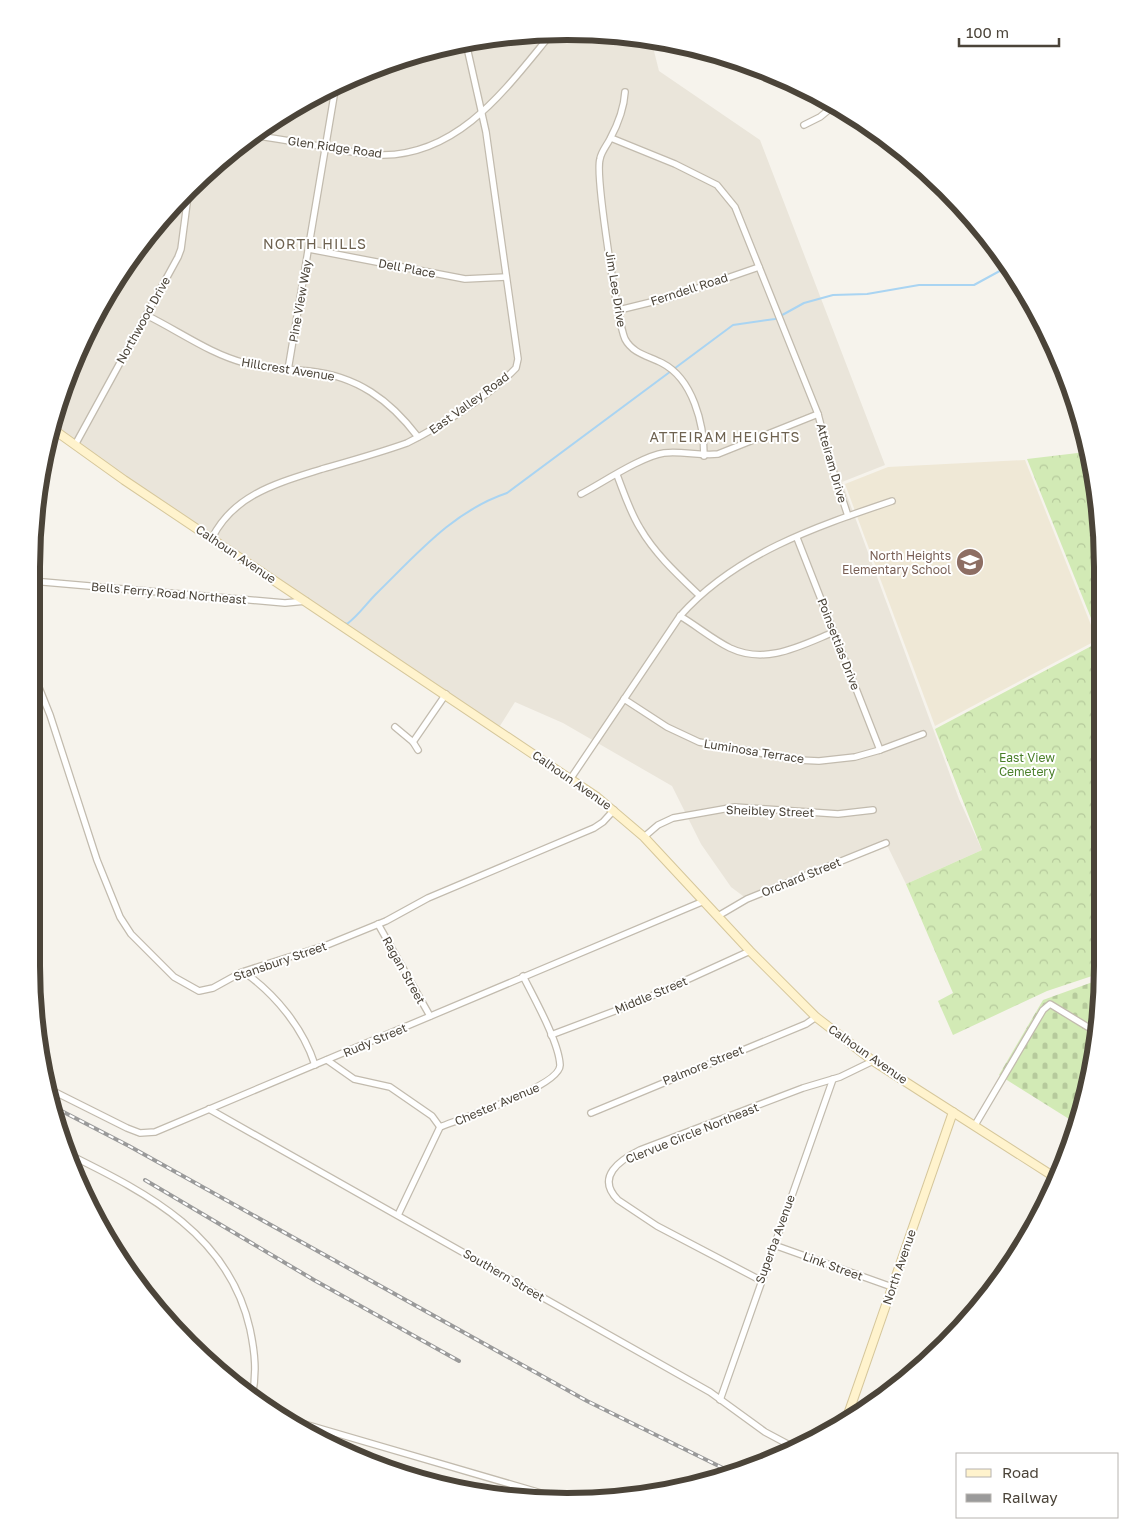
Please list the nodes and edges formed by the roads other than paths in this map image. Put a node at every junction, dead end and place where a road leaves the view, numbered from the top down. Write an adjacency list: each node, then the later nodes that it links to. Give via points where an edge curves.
1 (545, 41): 6 (street, Glen Ridge Road)
2 (467, 49): 6 (street, East Valley Road)
3 (625, 92): 9 (street, Jim Lee Drive, via 624,108)
4 (334, 94): 10 (street, Pine View Way)
5 (829, 110): 7 (street)
6 (482, 113): 10 (street, Glen Ridge Road, via 456,133 404,153 364,153); 14 (street, East Valley Road)
7 (804, 125)
8 (263, 137): 10 (street, Glen Ridge Road)
9 (611, 138): 13 (street, Atteiram Drive, via 676,164 717,185 735,207); 15 (street, Jim Lee Drive, via 600,157 599,169)
10 (326, 147): 12 (street, Pine View Way)
11 (187, 202): 16 (street, Northwood Drive, via 181,250)
12 (309, 249): 14 (street, Dell Place, via 465,279); 17 (street, Pine View Way)
13 (759, 267): 15 (street, Ferndell Road, via 672,297); 18 (street, Atteiram Drive)
14 (506, 277): 20 (street, East Valley Road, via 518,359 516,368 469,405)
15 (619, 310): 22 (street, Jim Lee Drive, via 622,330 630,347 664,364 681,378 704,432)
16 (146, 315): 17 (street, Hillcrest Avenue, via 231,359); 21 (street, Northwood Drive)
17 (288, 370): 20 (street, Hillcrest Avenue, via 326,373 369,389 394,407)
18 (818, 414): 22 (street, via 728,451); 26 (street, Atteiram Drive)
19 (58, 432): 21 (street, Calhoun Avenue)
20 (418, 438): 27 (street, East Valley Road, via 266,487 236,507)
21 (75, 445): 27 (street, Calhoun Avenue)
22 (704, 456): 23 (street, via 662,454)
23 (617, 475): 24 (street); 30 (street, via 646,538)
24 (581, 494)
25 (892, 501): 26 (street)
26 (848, 516): 28 (street, Atteiram Drive)
27 (212, 538): 31 (street, Calhoun Avenue)
28 (797, 538): 30 (street, Atteiram Drive, via 753,556); 33 (street, Poinsettias Drive)
29 (40, 582): 31 (street, Bells Ferry Road Northeast, via 285,603)
30 (699, 595): 32 (street, Atteiram Drive)
31 (306, 601): 35 (street, Calhoun Avenue)
32 (680, 616): 33 (street, via 729,647 754,655 779,654); 36 (street, Atteiram Drive)
33 (834, 632): 41 (street, Poinsettias Drive)
34 (40, 690): 51 (street, Stansbury Street, via 97,860 120,917 131,934 174,976 199,991 213,988)
35 (446, 694): 39 (street); 42 (street, Calhoun Avenue)
36 (624, 699): 41 (street, Luminosa Terrace, via 676,732 699,742 729,748 819,761); 42 (street, Atteiram Drive)
37 (395, 727): 39 (street)
38 (922, 734): 41 (street, Luminosa Terrace)
39 (413, 742): 40 (street)
40 (418, 750)
41 (880, 750)
42 (571, 778): 43 (street, Calhoun Avenue)
43 (614, 810): 45 (street, Calhoun Avenue); 49 (street, Stansbury Street, via 594,828 428,898)
44 (873, 810): 45 (street, Sheibley Street, via 838,814 735,807 673,818)
45 (644, 837): 47 (street, Calhoun Avenue)
46 (886, 843): 48 (street, Orchard Street, via 747,899)
47 (704, 901): 48 (street, Calhoun Avenue); 52 (street, Rudy Street)
48 (718, 916): 50 (street, Calhoun Avenue)
49 (378, 924): 51 (street, Stansbury Street, via 327,945); 53 (street, Ragan Street)
50 (750, 951): 54 (street, Calhoun Avenue); 56 (street, Middle Street, via 636,1003)
51 (244, 972): 59 (street, via 283,1008 306,1042)
52 (524, 976): 53 (street, Rudy Street); 56 (street)
53 (430, 1016): 57 (street, Rudy Street)
54 (816, 1017): 58 (street, Calhoun Avenue); 64 (street, Palmore Street, via 806,1024)
55 (1090, 1028): 65 (street, via 1050,1004)
56 (551, 1035): 66 (street, Chester Avenue, via 560,1066 558,1074 507,1101)
57 (327, 1060): 59 (street, Rudy Street); 66 (street, via 354,1079 390,1087 432,1116)
58 (873, 1061): 60 (street, Clervue Circle Northeast); 63 (street, Calhoun Avenue)
59 (315, 1066): 62 (street, Rudy Street)
60 (833, 1080): 70 (street, Superba Avenue); 71 (street, Clervue Circle Northeast, via 802,1088 640,1150 619,1162 610,1177 613,1195 630,1208 657,1226)
61 (56, 1092): 62 (street, Rudy Street, via 140,1133 155,1132)
62 (209, 1109): 69 (street, Southern Street)
63 (954, 1112): 65 (street, Calhoun Avenue); 72 (street, North Avenue)
64 (591, 1113)
65 (976, 1126): 68 (street, Calhoun Avenue)
66 (440, 1127): 69 (street, Chester Avenue)
67 (76, 1157): 73 (street, via 159,1204 217,1255 246,1314 256,1362)
68 (1051, 1175)
69 (398, 1215): 74 (street, Southern Street)
70 (774, 1245): 71 (street, Superba Avenue); 72 (street, Link Street)
71 (760, 1280): 74 (street, Superba Avenue)
72 (892, 1287): 75 (street, North Avenue)
73 (253, 1389)
74 (720, 1400): 77 (street, Southern Street, via 764,1432)
75 (849, 1410)
76 (309, 1425): 78 (street)
77 (788, 1444)
78 (538, 1492)

